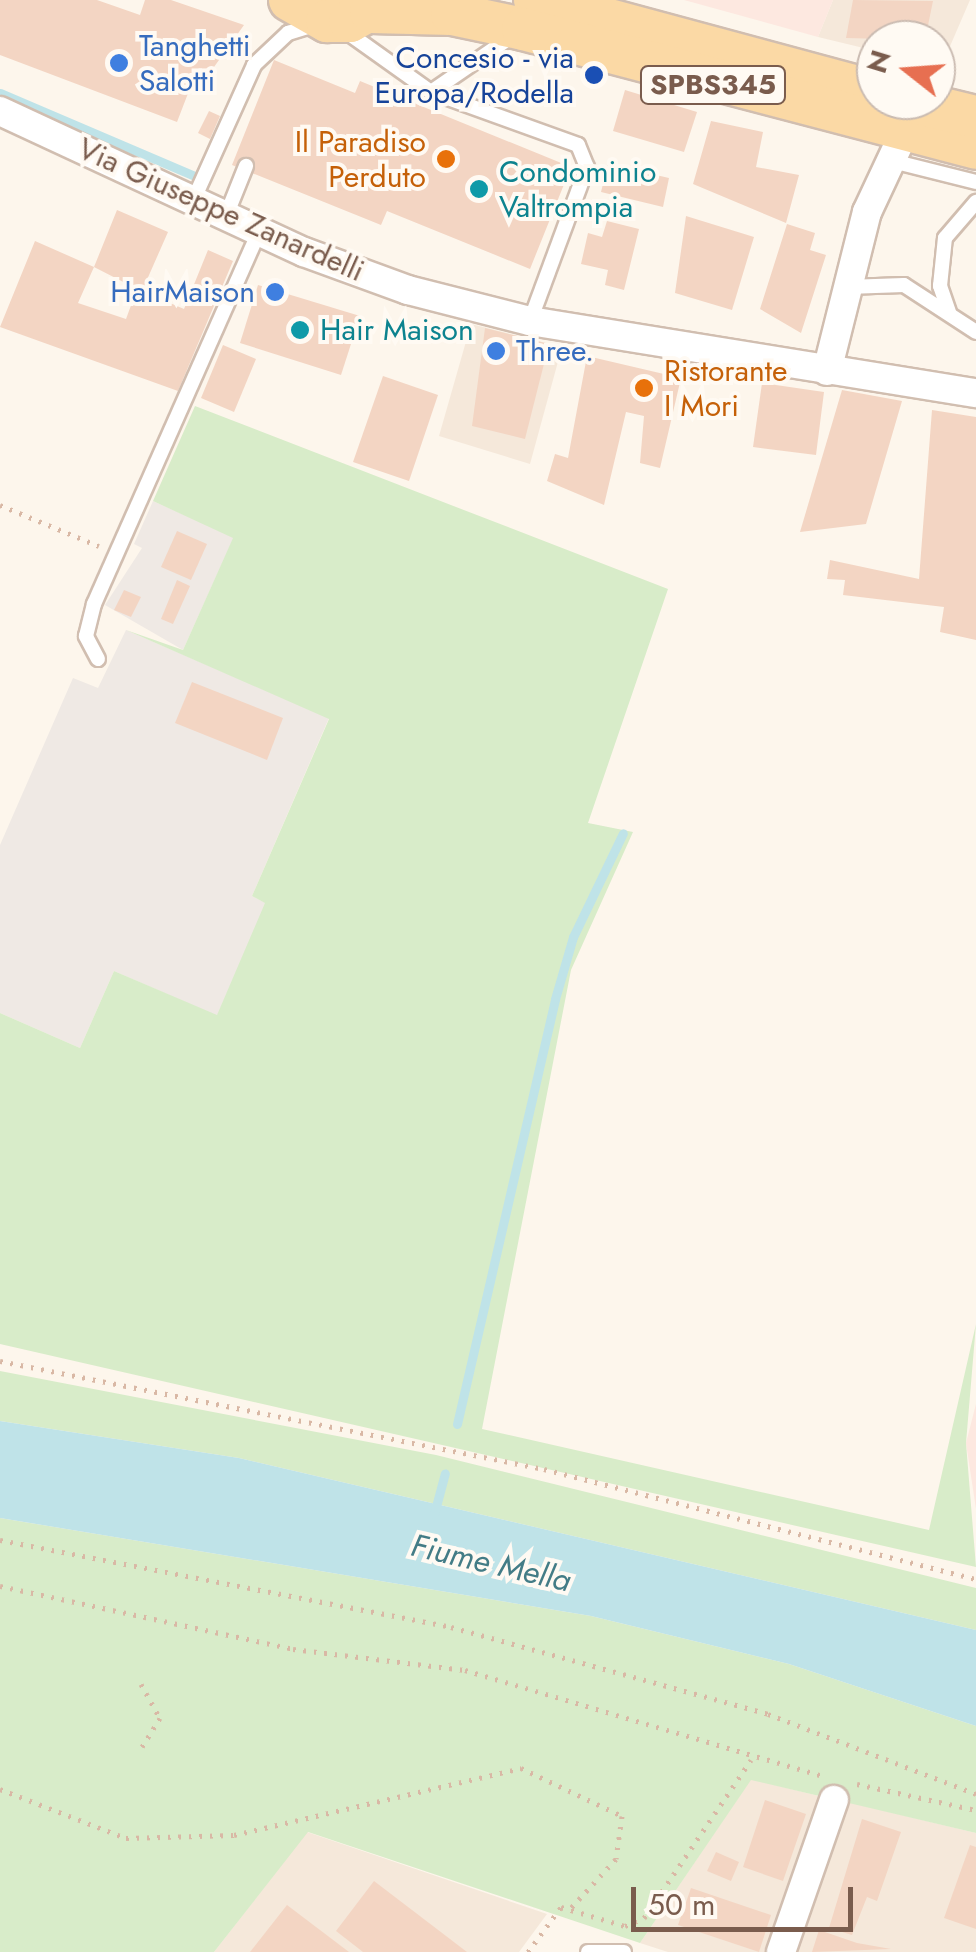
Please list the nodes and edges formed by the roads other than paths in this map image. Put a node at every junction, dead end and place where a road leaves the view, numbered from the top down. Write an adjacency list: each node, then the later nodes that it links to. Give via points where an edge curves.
1 (290, 0): 4 (main road)
2 (379, 6): 3 (main road, SPBS345); 4 (main road, SPBS345)
3 (529, 14): 5 (main road, SPBS345); 6 (lane); 9 (main road, SPBS345)
4 (327, 21): 6 (lane); 13 (lane, via 288,33 254,65)
5 (856, 88)
6 (432, 92): 19 (lane, via 578,145 587,167)
7 (0, 111): 13 (street, Via Giuseppe Zanardelli)
8 (976, 117): 9 (main road, SPBS345)
9 (900, 130): 10 (main road, SPBS345); 12 (lane); 17 (street)
10 (976, 148)
11 (246, 166): 15 (lane)
12 (976, 182)
13 (192, 201): 15 (street, Via Giuseppe Zanardelli)
14 (976, 202): 18 (lane, via 945,238 940,286)
15 (225, 217): 16 (street, Via Giuseppe Zanardelli)
16 (259, 232): 19 (street, Via Giuseppe Zanardelli, via 408,290); 23 (lane, via 86,636)
17 (844, 287): 18 (lane, via 904,285); 21 (street)
18 (949, 312): 20 (lane)
19 (530, 321): 21 (street, Via Giuseppe Zanardelli)
20 (976, 332)
21 (827, 372): 22 (street, Via Giuseppe Zanardelli)
22 (976, 394)
23 (98, 659)
24 (834, 1800): 27 (street)
25 (588, 1952): 26 (lane)
26 (624, 1952)
27 (781, 1952)

